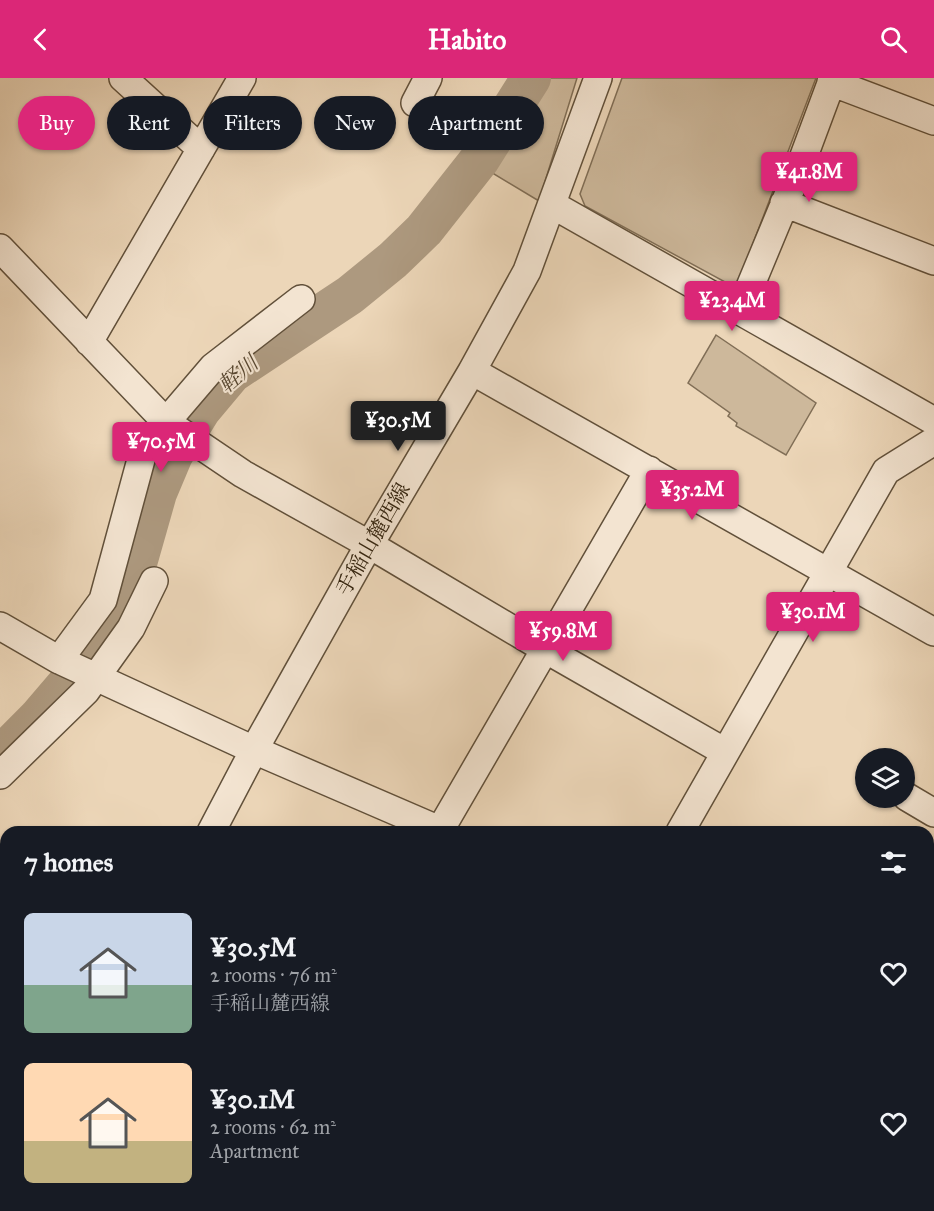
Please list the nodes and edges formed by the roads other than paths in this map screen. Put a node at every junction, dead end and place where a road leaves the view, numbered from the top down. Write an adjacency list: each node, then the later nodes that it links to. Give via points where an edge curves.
1 (123, 78): 8 (street)
2 (242, 78): 8 (street)
3 (428, 78): 6 (street)
4 (598, 78): 10 (street, 手稲山麓西線)
5 (832, 80): 7 (street); 9 (street)
6 (419, 96)
7 (934, 121)
8 (201, 149): 15 (street)
9 (784, 204): 12 (street); 14 (street)
10 (553, 205): 14 (street); 16 (street, 手稲山麓西線, via 527,271)
11 (0, 248): 15 (street)
12 (934, 261)
13 (301, 299): 18 (street, via 213,368)
14 (740, 311): 17 (street)
15 (89, 342): 18 (street)
16 (472, 371): 20 (street); 21 (street, 手稲山麓西線)
17 (934, 421)
18 (180, 433): 21 (street, via 243,474); 27 (street, via 142,456 103,600)
19 (934, 441): 22 (street, via 886,471)
20 (649, 470): 22 (street); 26 (street)
21 (370, 545): 26 (street); 29 (street, 手稲山麓西線)
22 (828, 572): 25 (street); 30 (street)
23 (154, 580): 28 (street, via 131,628)
24 (0, 626): 27 (street)
25 (934, 632)
26 (545, 649): 30 (street); 36 (street)
27 (59, 660): 28 (street)
28 (96, 677): 29 (street); 31 (street)
29 (254, 750): 34 (street, 手稲山麓西線); 35 (street)
30 (725, 752): 37 (street)
31 (0, 775)
32 (915, 802): 33 (street)
33 (934, 813)
34 (214, 826)
35 (427, 826)
36 (444, 826)
37 (683, 826)

